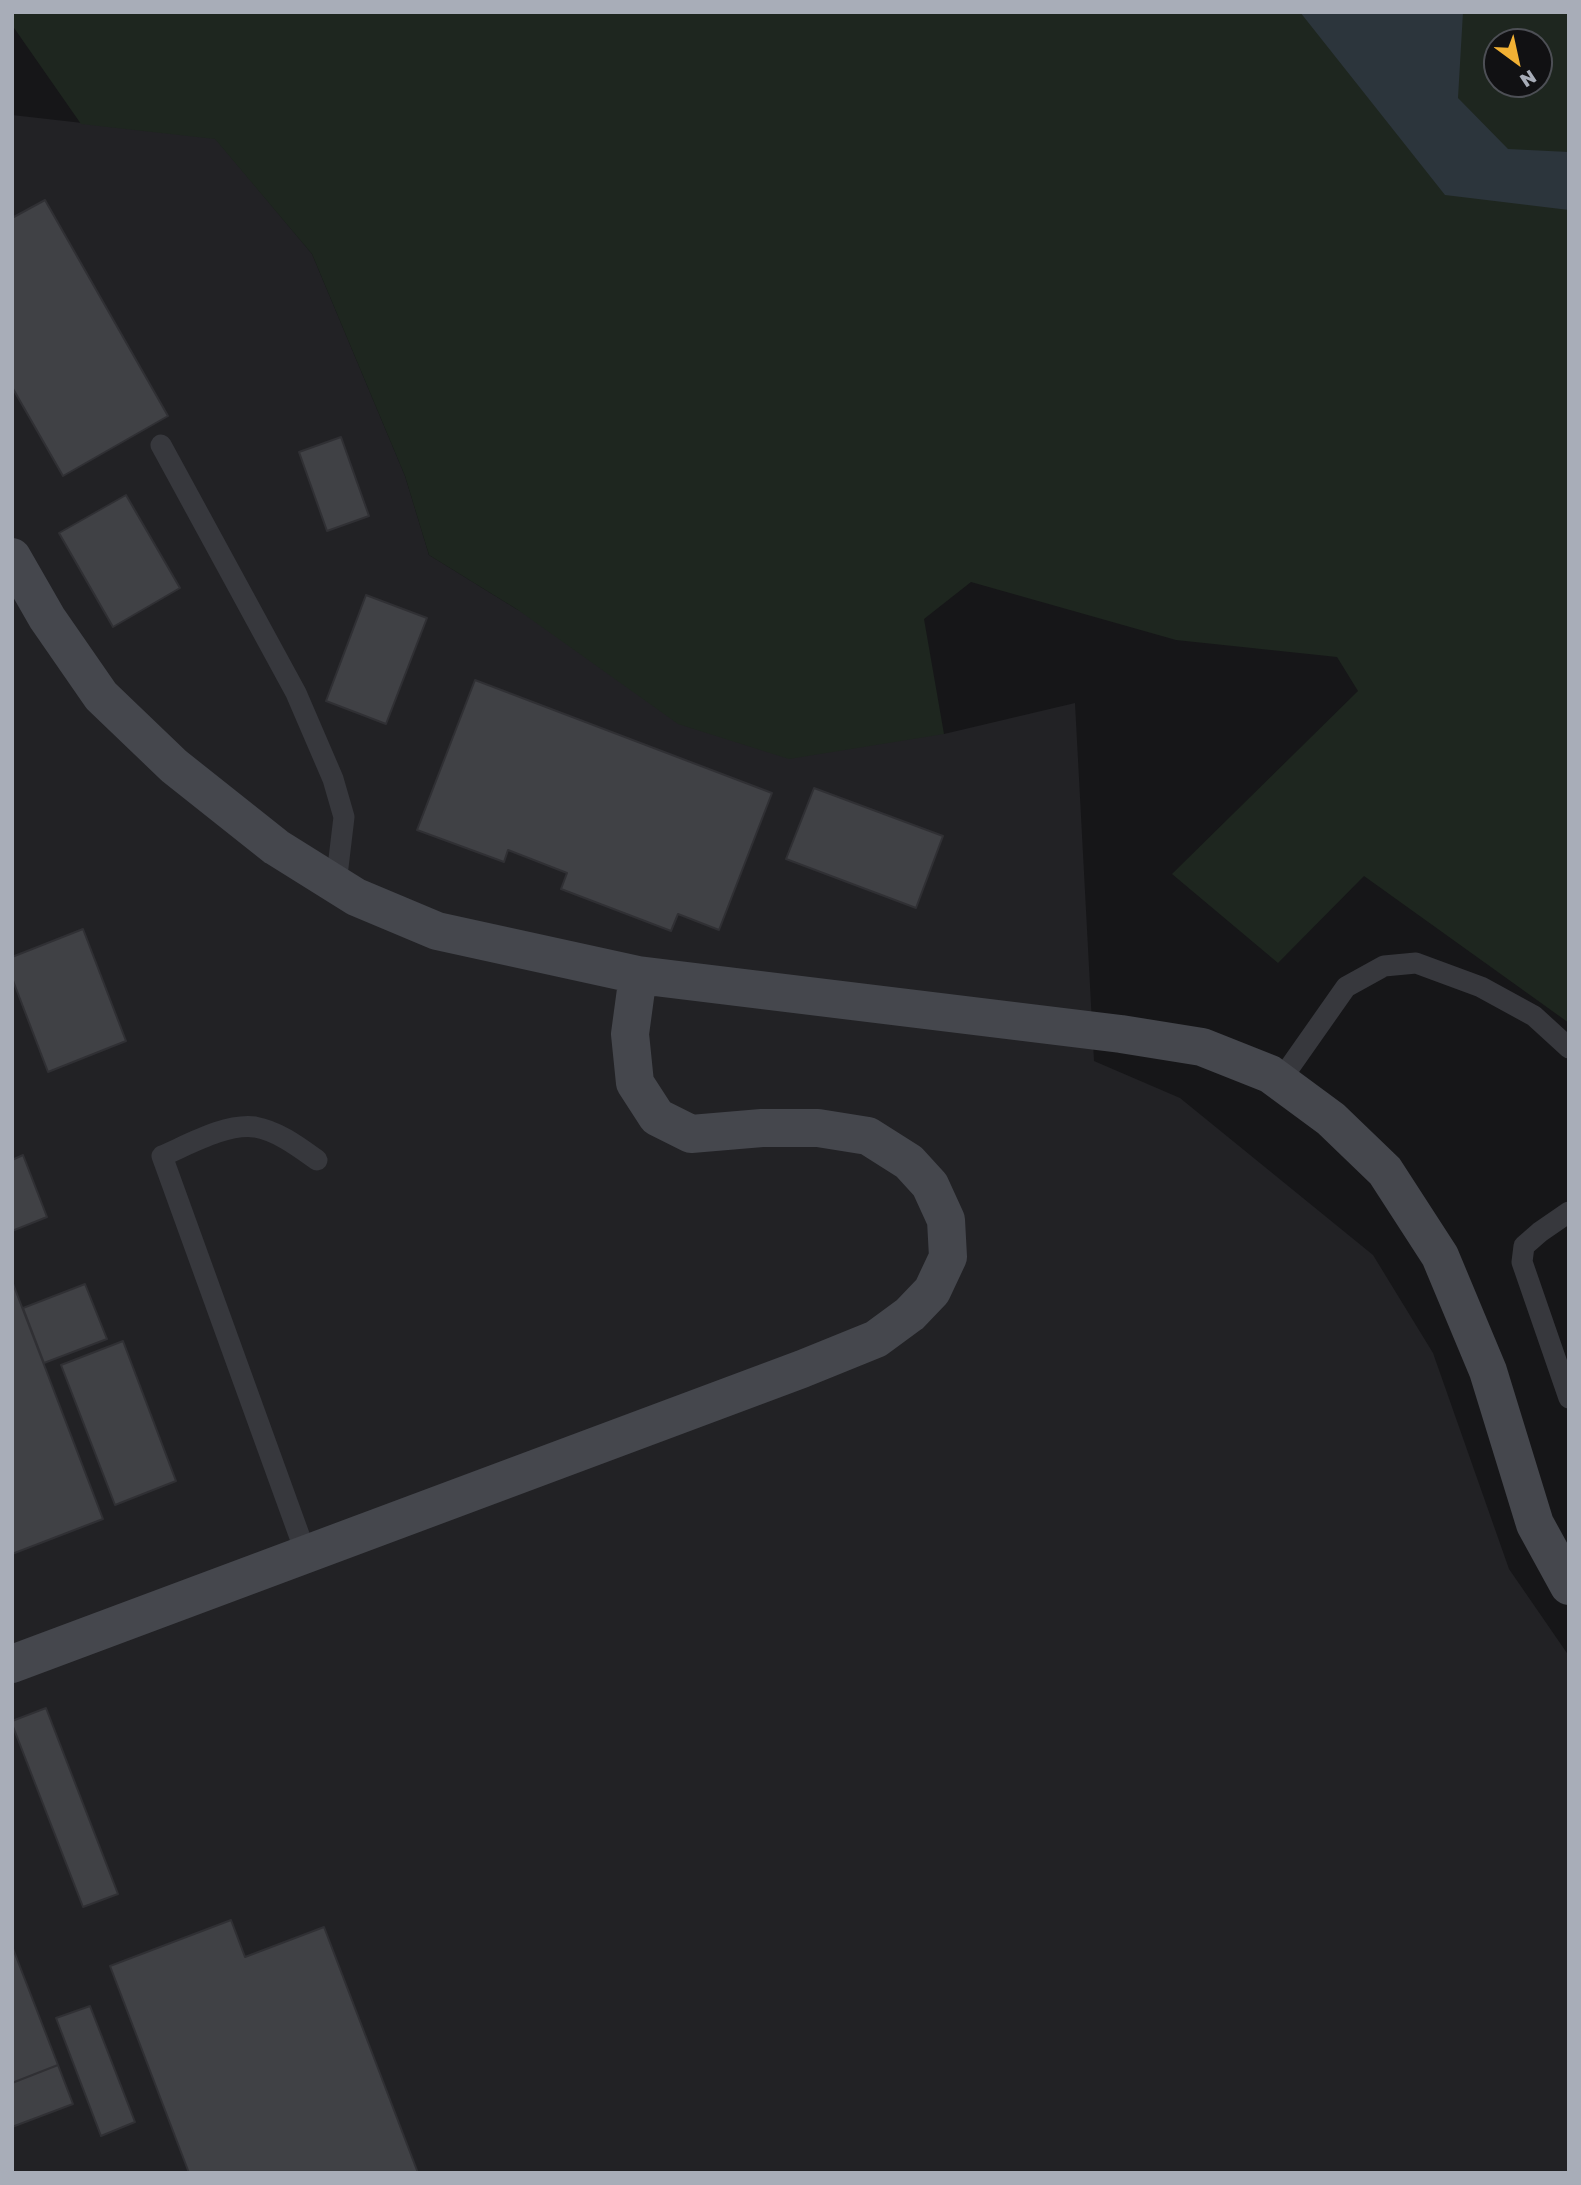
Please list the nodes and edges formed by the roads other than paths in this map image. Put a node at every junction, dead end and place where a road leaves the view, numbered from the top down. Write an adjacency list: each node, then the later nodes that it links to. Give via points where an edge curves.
1 (161, 445): 3 (lane, via 296,693 334,779 344,817)
2 (12, 557): 3 (street, via 101,696 174,766 276,847)
3 (336, 884): 4 (street, via 437,931)
4 (638, 975): 6 (street, via 1202,1047); 10 (street, via 629,1034 635,1083 657,1118 691,1134 762,1128 868,1136 909,1162 930,1185 946,1220 948,1257 932,1291 876,1339)
5 (1569, 1048): 6 (lane, via 1534,1016 1481,987 1416,962 1384,966 1346,987)
6 (1280, 1081): 11 (street, via 1331,1119 1385,1171 1440,1256 1488,1371 1535,1524)
7 (317, 1160): 10 (lane, via 289,1140 254,1127 217,1132 162,1156)
8 (1569, 1212): 9 (lane, via 1524,1247 1522,1262)
9 (1569, 1398)
10 (306, 1554): 12 (street)
11 (1569, 1586)
12 (12, 1664)

